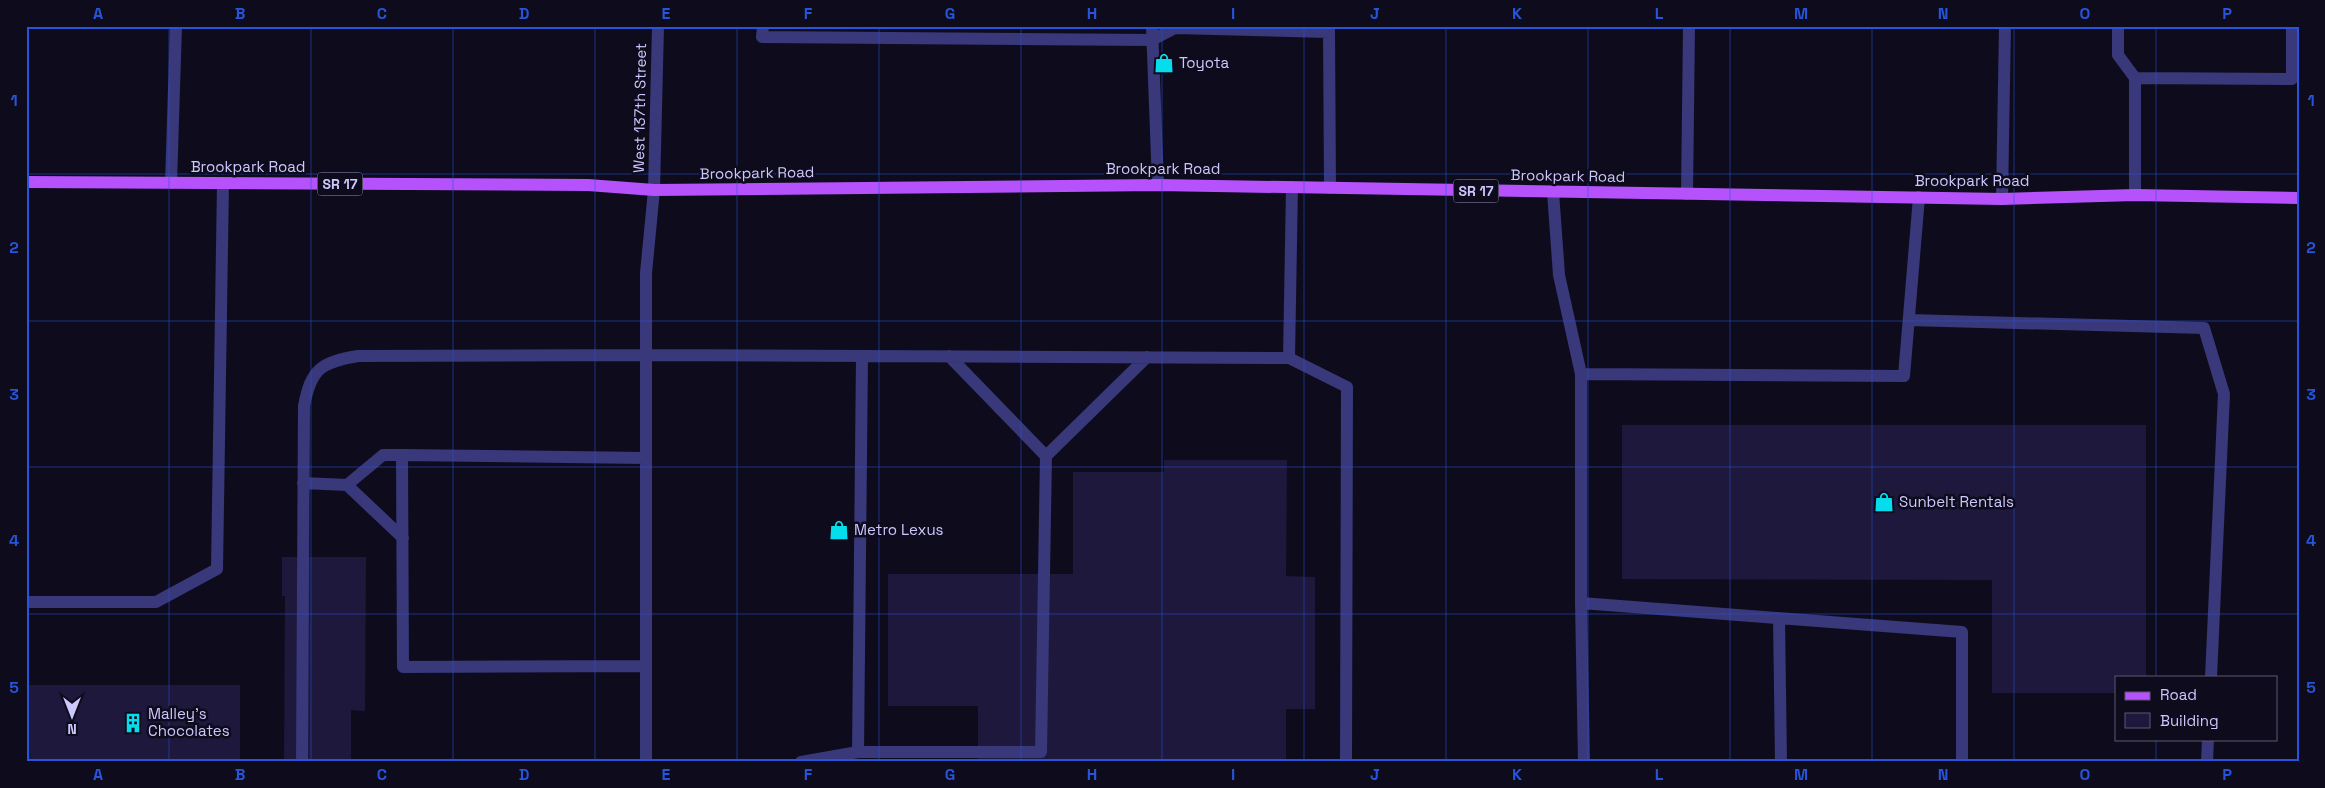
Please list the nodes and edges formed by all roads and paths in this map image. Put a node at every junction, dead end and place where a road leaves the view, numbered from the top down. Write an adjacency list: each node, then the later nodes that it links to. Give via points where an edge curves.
1 (176, 26): 13 (street)
2 (658, 26): 18 (street, West 137th Street)
3 (763, 26): 10 (street, via 762,37)
4 (1152, 26): 10 (street)
5 (1689, 26): 20 (street)
6 (2005, 26): 23 (street)
7 (2118, 26): 11 (street, via 2118,55)
8 (2292, 26): 11 (street, via 2292,79)
9 (1329, 29): 10 (street, via 1175,28); 17 (street)
10 (1152, 40): 15 (street)
11 (2135, 78): 21 (street)
12 (26, 182): 13 (main road, Brookpark Road / SR 17)
13 (171, 183): 14 (main road, Brookpark Road / SR 17)
14 (223, 183): 18 (main road, Brookpark Road / SR 17, via 588,185); 38 (street, via 217,569 156,602)
15 (1158, 185): 16 (main road, Brookpark Road / SR 17); 18 (main road, Brookpark Road / SR 17)
16 (1292, 187): 17 (main road, Brookpark Road / SR 17); 30 (street)
17 (1330, 188): 19 (main road, Brookpark Road / SR 17)
18 (654, 190): 26 (street, West 137th Street, via 646,273)
19 (1553, 192): 20 (main road, Brookpark Road / SR 17); 31 (street, via 1559,275)
20 (1687, 194): 22 (main road, Brookpark Road / SR 17)
21 (2135, 195): 23 (main road, Brookpark Road / SR 17); 24 (main road, Brookpark Road / SR 17)
22 (1919, 197): 23 (main road, Brookpark Road / SR 17); 25 (street)
23 (2002, 198)
24 (2299, 198)
25 (1909, 320): 31 (street, via 1904,376); 42 (street, via 2204,328 2224,394)
26 (646, 355): 27 (street); 34 (street, West 137th Street); 35 (street, via 358,356 336,360 318,370 308,383 304,406)
27 (862, 356): 28 (street); 44 (street)
28 (949, 356): 29 (street); 33 (street)
29 (1147, 358): 30 (street); 33 (street)
30 (1289, 358): 48 (street, via 1347,387)
31 (1581, 374): 39 (street)
32 (402, 454): 34 (street); 36 (street, via 383,454); 37 (street)
33 (1046, 456): 44 (street, via 1041,752)
34 (646, 458): 41 (street, West 137th Street)
35 (303, 483): 36 (street); 45 (street)
36 (347, 485): 37 (street)
37 (403, 538): 41 (street, via 403,667)
38 (26, 602)
39 (1581, 603): 40 (street); 49 (street)
40 (1779, 618): 50 (street); 51 (street, via 1962,632)
41 (646, 666): 46 (street, West 137th Street)
42 (2211, 676)
43 (2208, 740): 52 (street)
44 (858, 752): 47 (street)
45 (302, 762)
46 (646, 762)
47 (801, 762)
48 (1346, 762)
49 (1584, 762)
50 (1781, 762)
51 (1962, 762)
52 (2207, 762)

